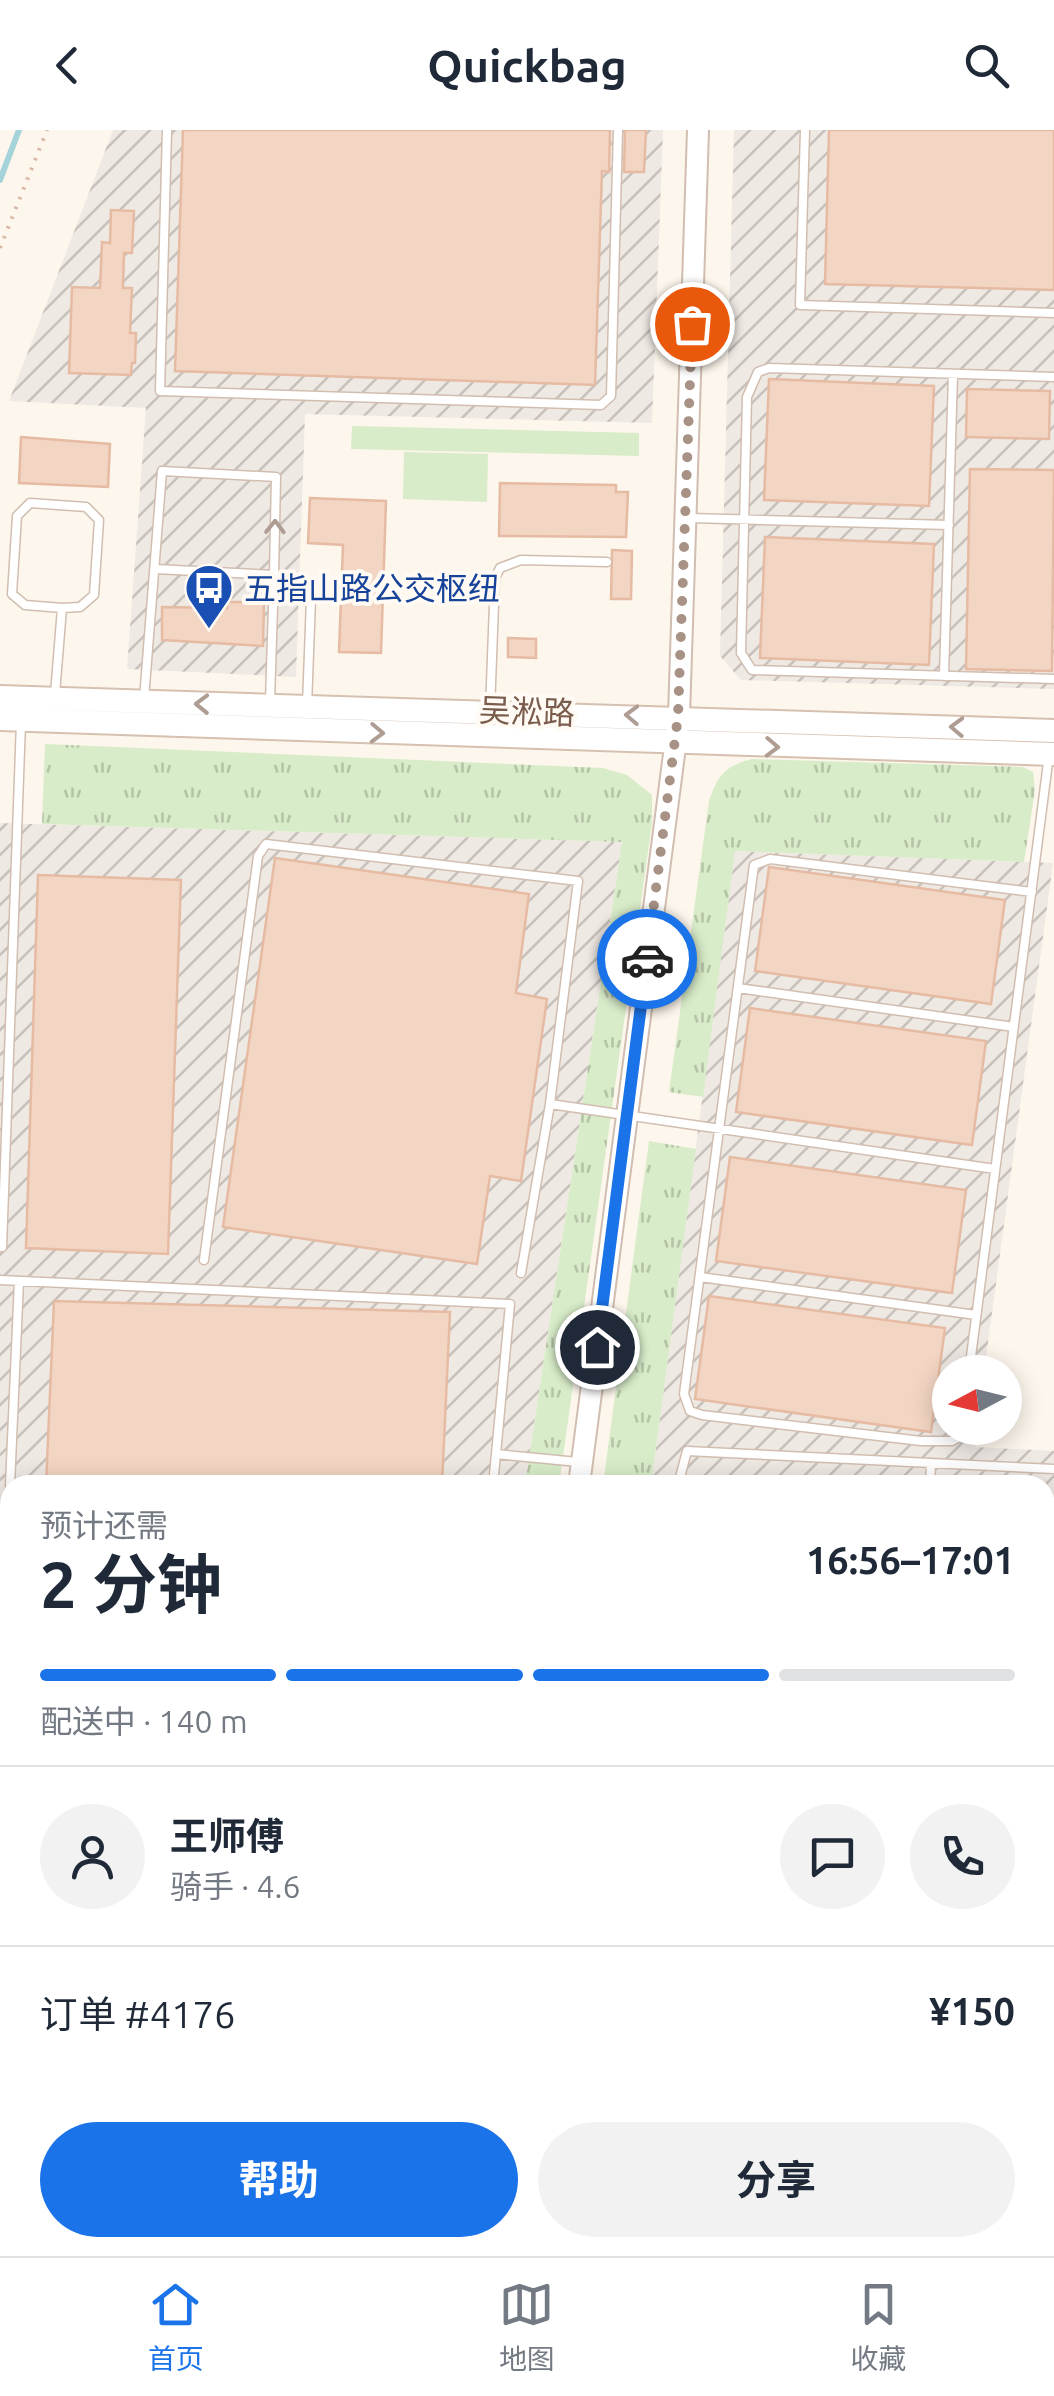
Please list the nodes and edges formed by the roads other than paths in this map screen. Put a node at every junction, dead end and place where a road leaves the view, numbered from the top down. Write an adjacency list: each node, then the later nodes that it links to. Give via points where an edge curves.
1 (167, 130): 2 (lane, via 160,391 601,404 611,396)
2 (618, 130)
3 (698, 130): 8 (street)
4 (805, 130): 5 (lane, via 800,305)
5 (1054, 312)
6 (953, 374): 7 (lane); 9 (lane, via 758,372 747,397); 10 (lane)
7 (1054, 377)
8 (685, 518): 9 (lane); 23 (street)
9 (744, 519): 10 (lane); 16 (lane, via 741,652 752,670)
10 (948, 525): 16 (lane)
11 (607, 562): 22 (lane, via 521,560 500,568)
12 (154, 568): 13 (lane); 13 (lane, one-way to 12, via 276,477 162,471); 19 (lane)
13 (274, 575): 20 (lane)
14 (311, 598): 24 (lane)
15 (62, 608): 15 (lane, via 24,605 12,594 18,516 30,503 86,507 99,520 94,595 80,607); 18 (lane)
16 (944, 676): 17 (lane)
17 (1054, 679)
18 (55, 699): 19 (main road, 吴淞路); 21 (main road, 吴淞路)
19 (144, 703): 20 (main road, 吴淞路, one-way to 19)
20 (270, 706): 24 (main road, 吴淞路)
21 (11, 708): 24 (main road, 吴淞路); 34 (lane)
22 (490, 710): 23 (main road, 吴淞路, one-way to 22); 24 (main road, 吴淞路)
23 (678, 716): 25 (main road, 吴淞路, one-way to 23); 26 (street)
24 (307, 718): 26 (main road, 吴淞路, one-way to 26)
25 (1053, 743): 26 (main road, 吴淞路, one-way to 25); 27 (lane)
26 (675, 744): 31 (street)
27 (1032, 892): 28 (lane, via 760,860 754,864); 29 (lane)
28 (738, 988): 29 (lane); 32 (lane)
29 (1014, 1027): 33 (lane)
30 (550, 1104): 31 (lane); 35 (lane, via 578,881 266,844 258,856); 36 (lane)
31 (627, 1115): 32 (lane); 44 (street)
32 (719, 1129): 33 (lane); 37 (lane)
33 (995, 1170): 40 (lane)
34 (2, 1247)
35 (204, 1260)
36 (521, 1273)
37 (700, 1276): 40 (lane); 42 (lane, via 684,1394 690,1412)
38 (0, 1280): 39 (lane)
39 (19, 1281): 43 (lane, via 510,1304); 47 (lane)
40 (976, 1314): 41 (lane)
41 (971, 1355)
42 (932, 1440)
43 (496, 1454): 44 (lane); 48 (lane)
44 (582, 1463): 49 (street)
45 (931, 1463): 46 (lane); 50 (lane, via 687,1451); 51 (lane)
46 (1054, 1469)
47 (11, 1475)
48 (493, 1475)
49 (580, 1475)
50 (681, 1475)
51 (930, 1475)

